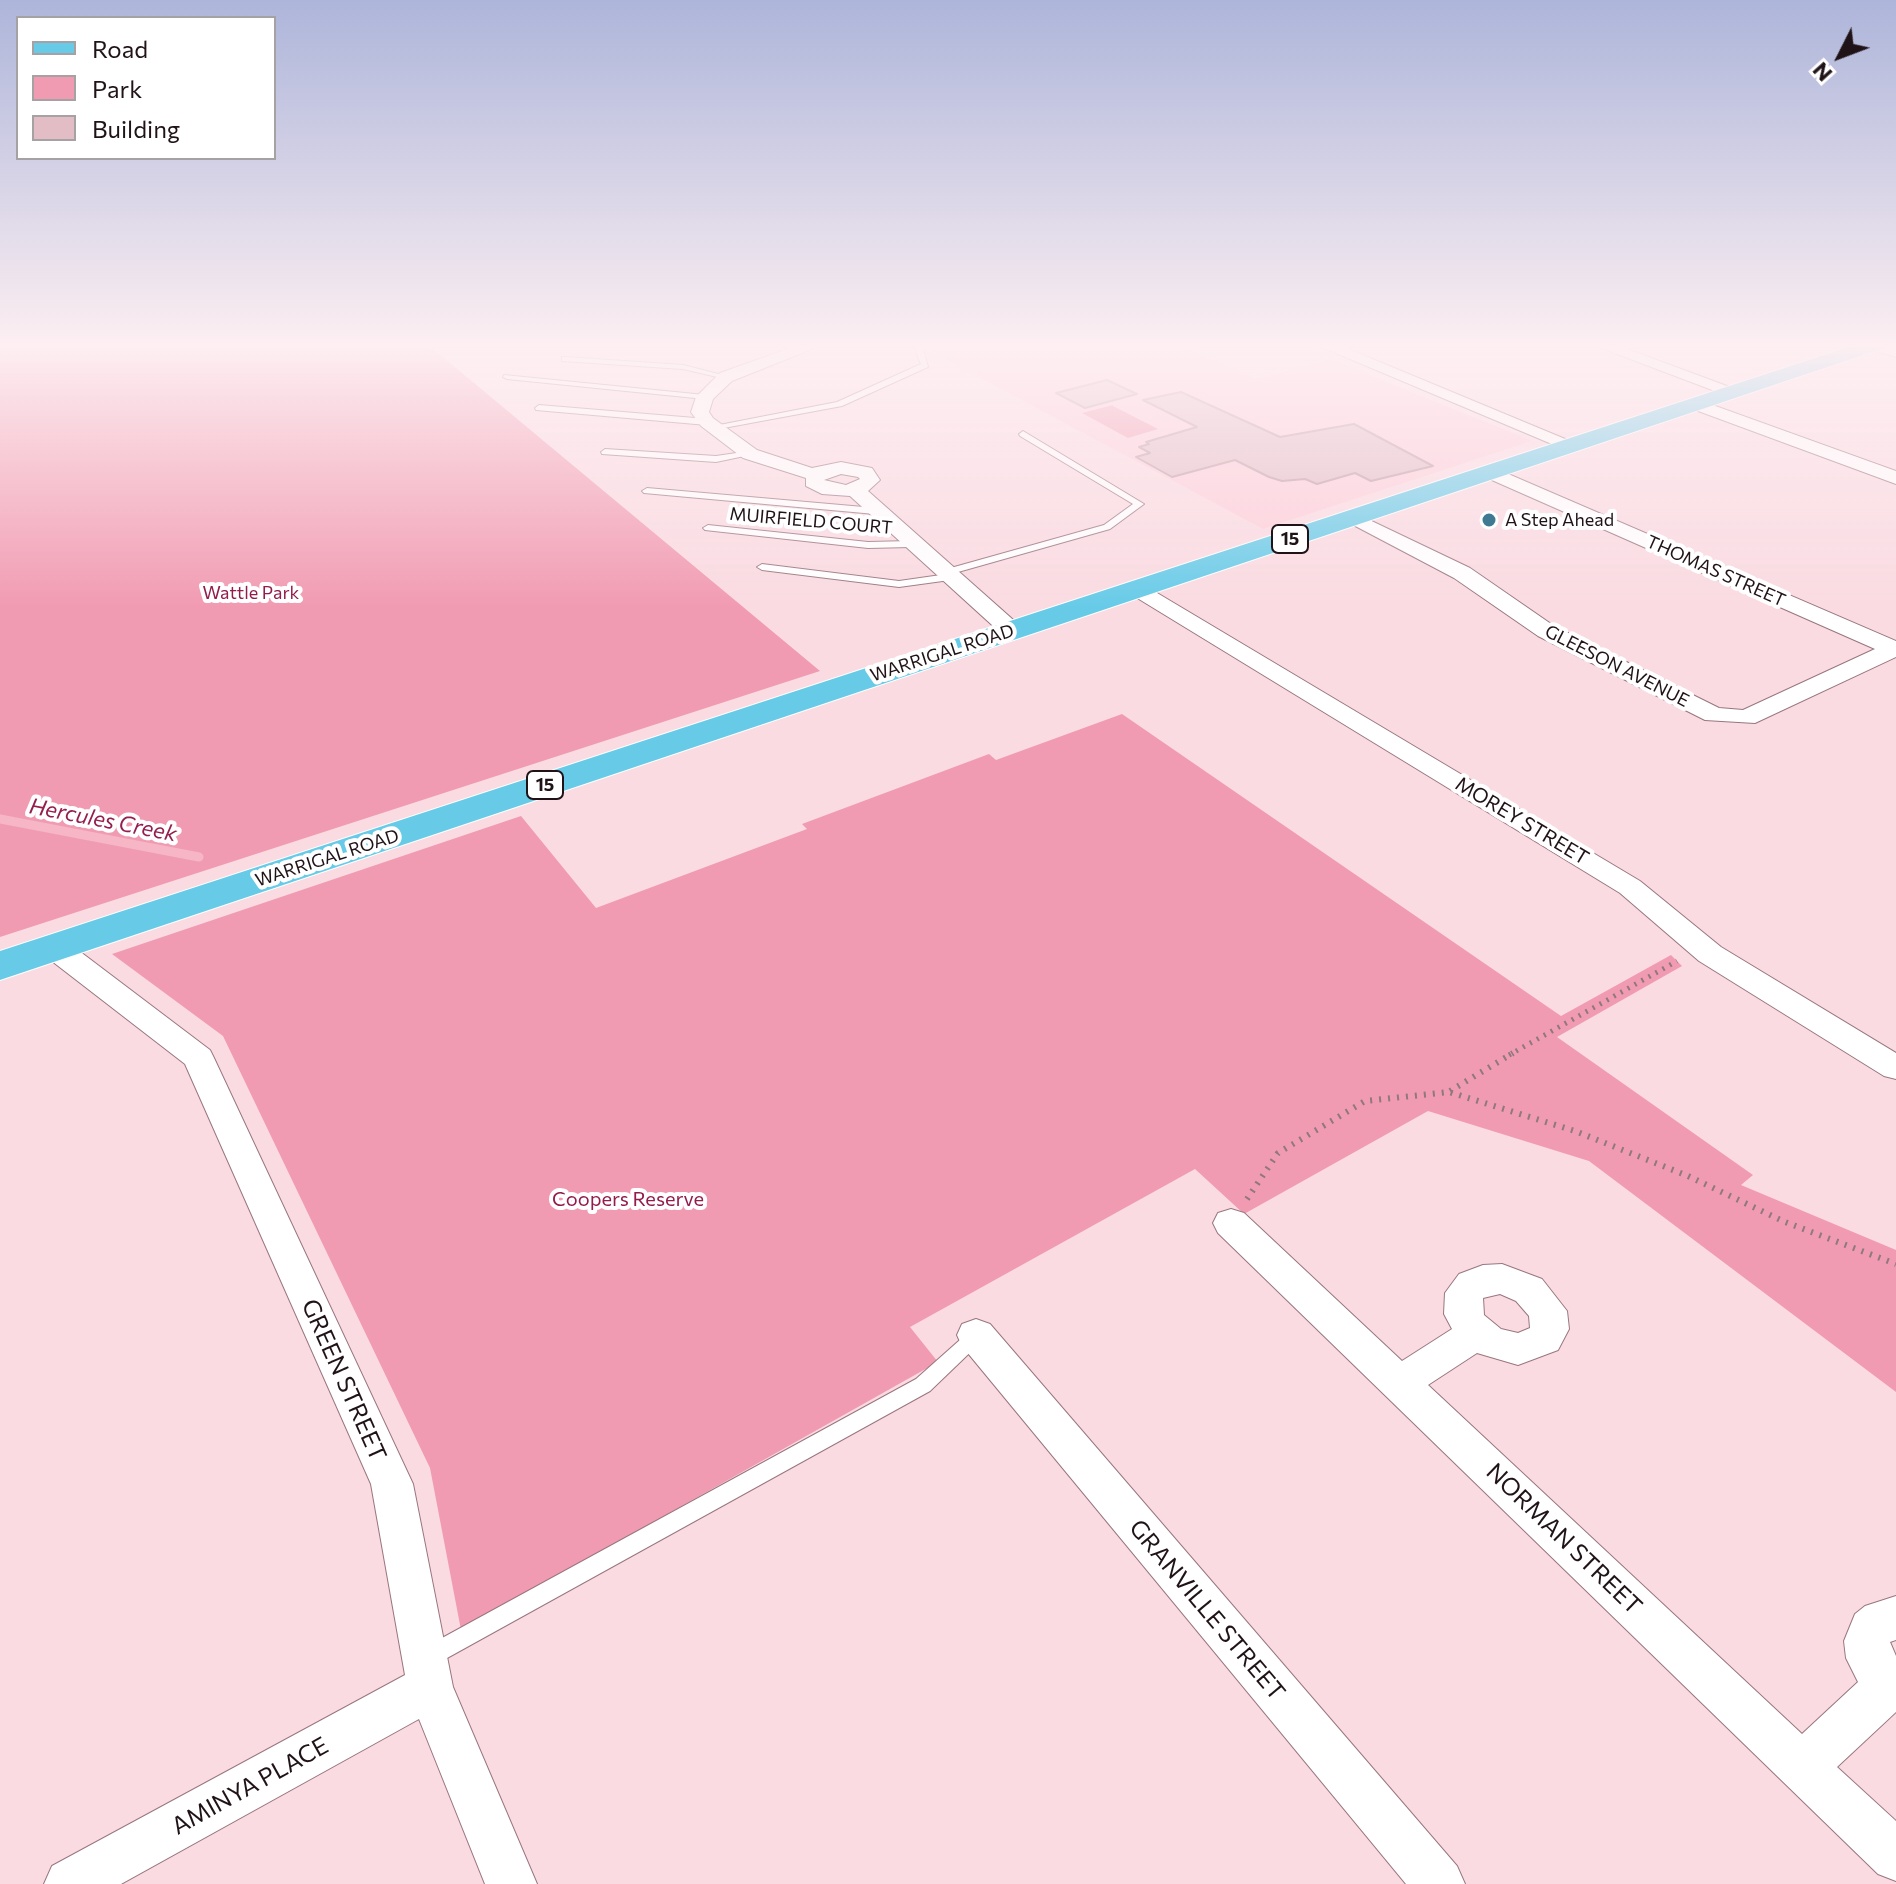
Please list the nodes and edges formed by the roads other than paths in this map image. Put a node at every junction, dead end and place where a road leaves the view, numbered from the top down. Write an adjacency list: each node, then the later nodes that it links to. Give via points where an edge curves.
1 (718, 431): 8 (street)
2 (1536, 431): 6 (street)
3 (1617, 431): 6 (main road, WARRIGAL ROAD / 15)
4 (1769, 431): 10 (street)
5 (1023, 434): 17 (lane, via 1139,504 1107,527)
6 (1573, 446): 9 (main road, WARRIGAL ROAD / 15)
7 (605, 452): 8 (lane, via 716,459)
8 (750, 454): 12 (street, via 815,475 813,482 821,489 855,490)
9 (1492, 473): 13 (main road, WARRIGAL ROAD / 15); 20 (street, THOMAS STREET)
10 (1896, 478)
11 (647, 491): 12 (lane)
12 (875, 511): 15 (street)
13 (1352, 519): 18 (main road, WARRIGAL ROAD / 15); 20 (street, GLEESON AVENUE, via 1462,573 1546,631 1714,715 1746,718)
14 (708, 528): 15 (lane, MUIRFIELD COURT, via 868,545)
15 (911, 544): 17 (street)
16 (762, 567): 17 (lane, via 899,584)
17 (947, 575): 19 (street)
18 (1137, 588): 19 (main road, WARRIGAL ROAD / 15); 23 (street, MOREY STREET, via 1630,887 1710,954)
19 (1011, 630): 21 (main road, WARRIGAL ROAD / 15)
20 (1895, 650)
21 (55, 948): 22 (main road, WARRIGAL ROAD / 15); 29 (street, GREEN STREET, via 198,1058 392,1484)
22 (0, 966)
23 (1896, 1068)
24 (1231, 1223): 27 (street, NORMAN STREET)
25 (1477, 1333): 27 (street)
26 (976, 1335): 29 (lane, via 923,1385); 35 (street, GRANVILLE STREET)
27 (1401, 1382): 31 (street, NORMAN STREET)
28 (1896, 1618): 30 (street, via 1881,1621 1867,1641 1869,1658)
29 (427, 1673): 33 (street, AMINYA PLACE); 34 (street, GREEN STREET)
30 (1893, 1687): 31 (street)
31 (1802, 1767): 32 (street, NORMAN STREET)
32 (1896, 1856)
33 (70, 1884)
34 (511, 1884)
35 (1439, 1884)

